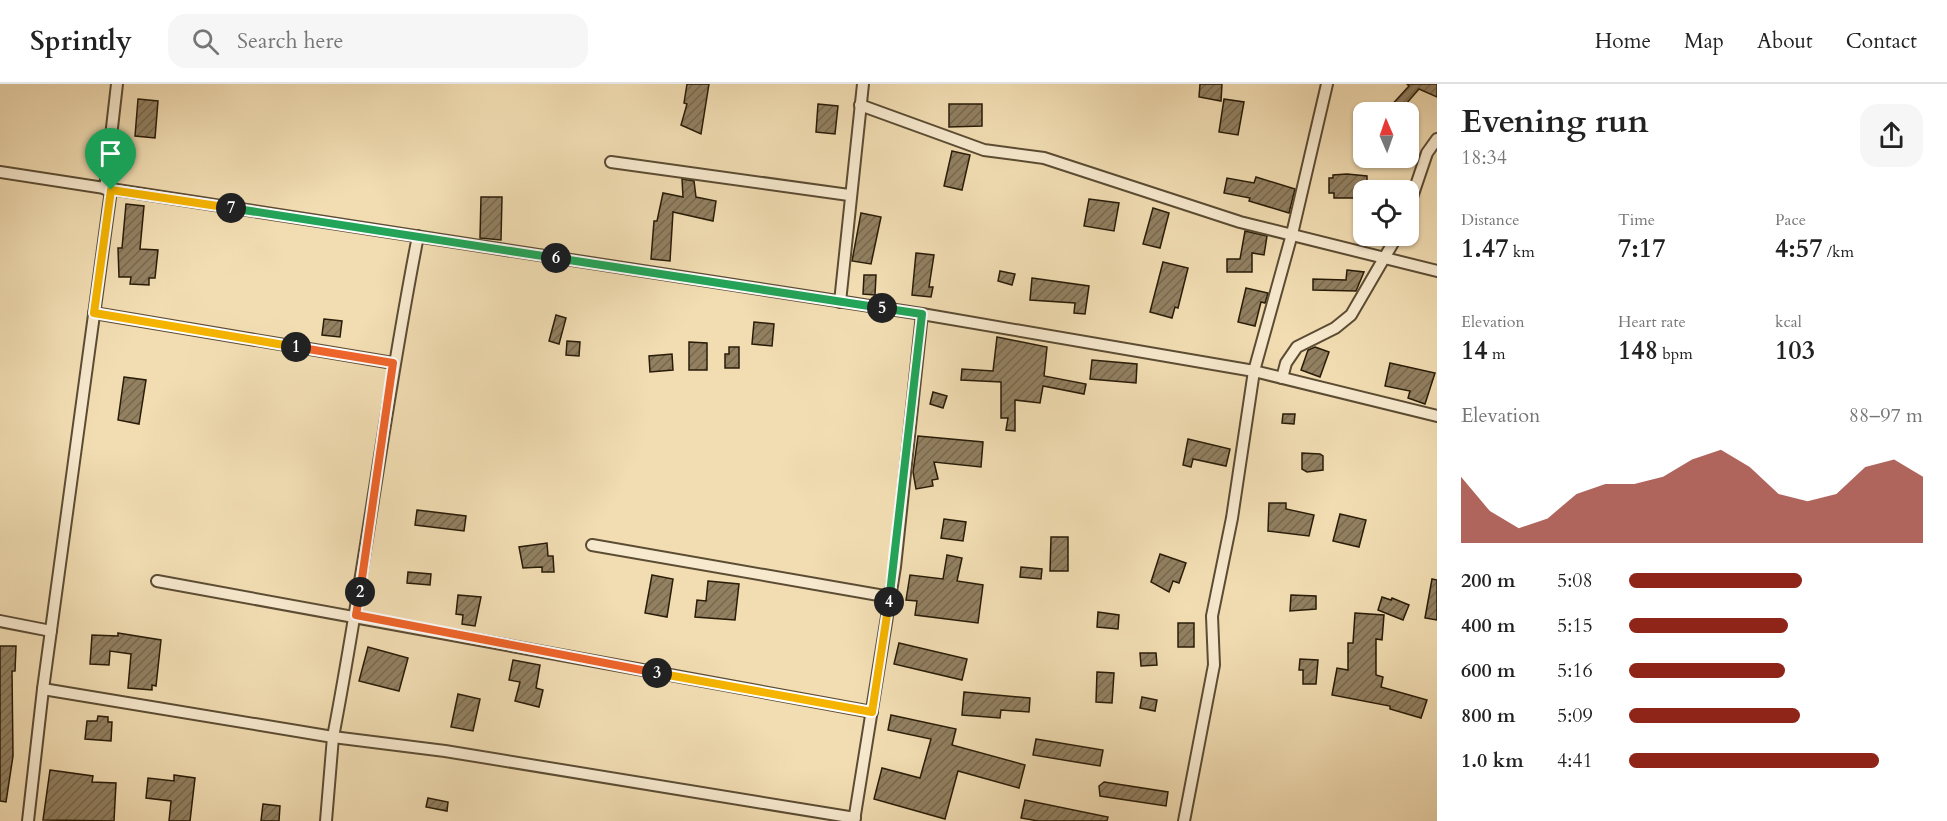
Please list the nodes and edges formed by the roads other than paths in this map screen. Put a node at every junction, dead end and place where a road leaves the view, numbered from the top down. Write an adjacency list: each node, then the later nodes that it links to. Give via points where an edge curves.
1 (117, 84): 9 (street)
2 (863, 84): 4 (street)
3 (1327, 84): 11 (street)
4 (860, 105): 10 (street); 11 (street, via 984,150 1070,164 1240,222)
5 (1437, 139): 8 (street, via 1427,153)
6 (611, 162): 10 (street)
7 (0, 172): 9 (street)
8 (1418, 180)
9 (108, 189): 12 (street); 17 (street)
10 (849, 195): 16 (street)
11 (1292, 234): 14 (street); 20 (street)
12 (418, 236): 16 (street); 19 (street)
13 (1390, 246): 14 (street)
14 (1383, 256): 15 (street); 21 (street, via 1351,315 1297,347)
15 (1437, 271)
16 (840, 302): 18 (street)
17 (94, 313): 19 (street); 28 (street)
18 (922, 314): 20 (street); 25 (street)
19 (393, 363): 26 (street)
20 (1254, 371): 21 (street); 35 (street, via 1232,518 1212,616 1214,665)
21 (1282, 378): 22 (street)
22 (1437, 416)
23 (592, 545): 25 (street)
24 (158, 580): 26 (street)
25 (890, 597): 30 (street)
26 (356, 615): 30 (street); 31 (street)
27 (0, 621): 28 (street)
28 (51, 631): 29 (street)
29 (43, 689): 31 (street); 33 (street)
30 (872, 712): 32 (street)
31 (333, 737): 32 (street, via 445,751); 34 (street)
32 (854, 819)
33 (28, 821)
34 (326, 821)
35 (1184, 821)

